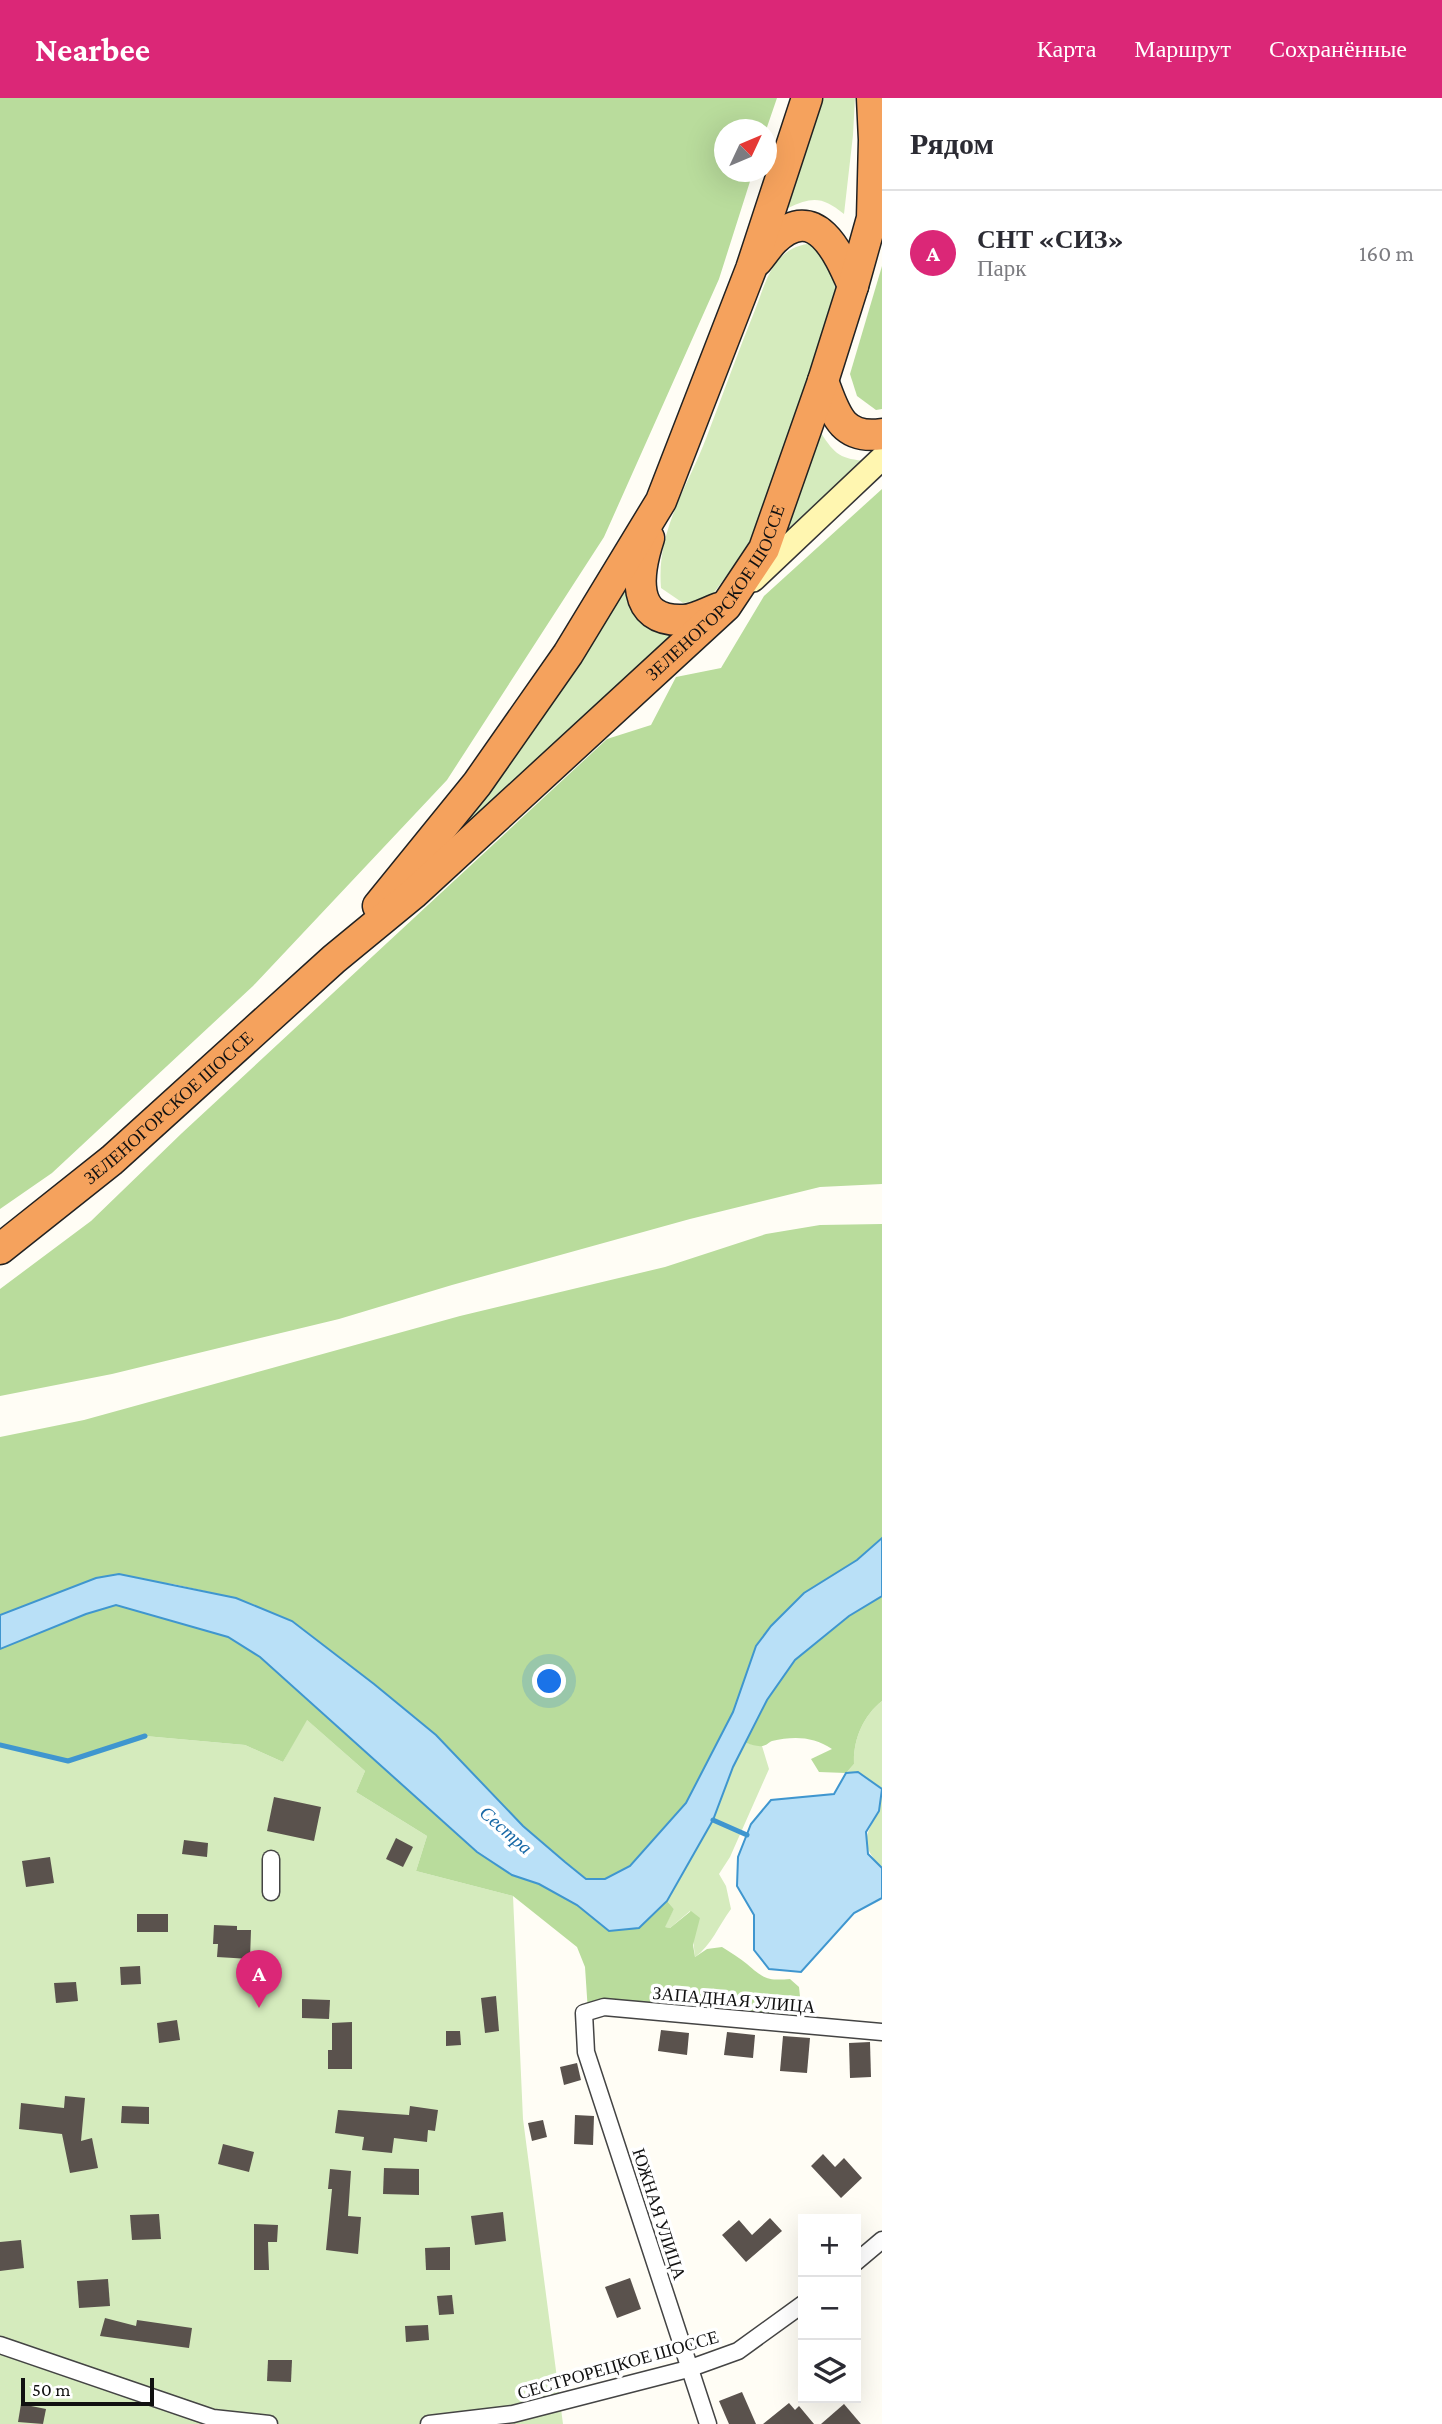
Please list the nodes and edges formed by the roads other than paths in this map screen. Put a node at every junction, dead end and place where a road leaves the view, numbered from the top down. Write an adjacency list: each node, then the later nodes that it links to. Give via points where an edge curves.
1 (807, 98): 3 (highway, ЗЕЛЕНОГОРСКОЕ ШОССЕ)
2 (872, 98): 4 (highway, ЗЕЛЕНОГОРСКОЕ ШОССЕ, via 872,218)
3 (751, 269): 4 (highway, via 775,239 795,227 813,227 827,236); 8 (highway, ЗЕЛЕНОГОРСКОЕ ШОССЕ)
4 (853, 286): 5 (highway, ЗЕЛЕНОГОРСКОЕ ШОССЕ)
5 (823, 381): 6 (highway, via 835,412 849,430 867,436); 9 (highway, ЗЕЛЕНОГОРСКОЕ ШОССЕ, via 764,549)
6 (882, 434)
7 (882, 458): 9 (main road)
8 (661, 501): 9 (highway, via 640,567 640,593 652,611 666,618 685,620); 10 (highway, ЗЕЛЕНОГОРСКОЕ ШОССЕ, via 568,654 477,784)
9 (726, 606): 10 (highway, ЗЕЛЕНОГОРСКОЕ ШОССЕ, via 413,894)
10 (334, 959): 11 (highway, ЗЕЛЕНОГОРСКОЕ ШОССЕ, via 112,1160)
11 (0, 1249)
12 (271, 1859): 13 (street)
13 (271, 1892)
14 (584, 2013): 15 (street, ЗАПАДНАЯ УЛИЦА, via 604,2007); 20 (street, ЮЖНАЯ УЛИЦА, via 586,2052)
15 (882, 2032)
16 (882, 2240): 17 (street)
17 (861, 2258)
18 (798, 2308): 20 (street, СЕСТРОРЕЦКОЕ ШОССЕ, via 738,2351)
19 (0, 2345): 21 (street, via 213,2417)
20 (688, 2369): 22 (street, СЕСТРОРЕЦКОЕ ШОССЕ, via 513,2414); 23 (street, ЮЖНАЯ УЛИЦА)
21 (269, 2424)
22 (429, 2424)
23 (708, 2424)

